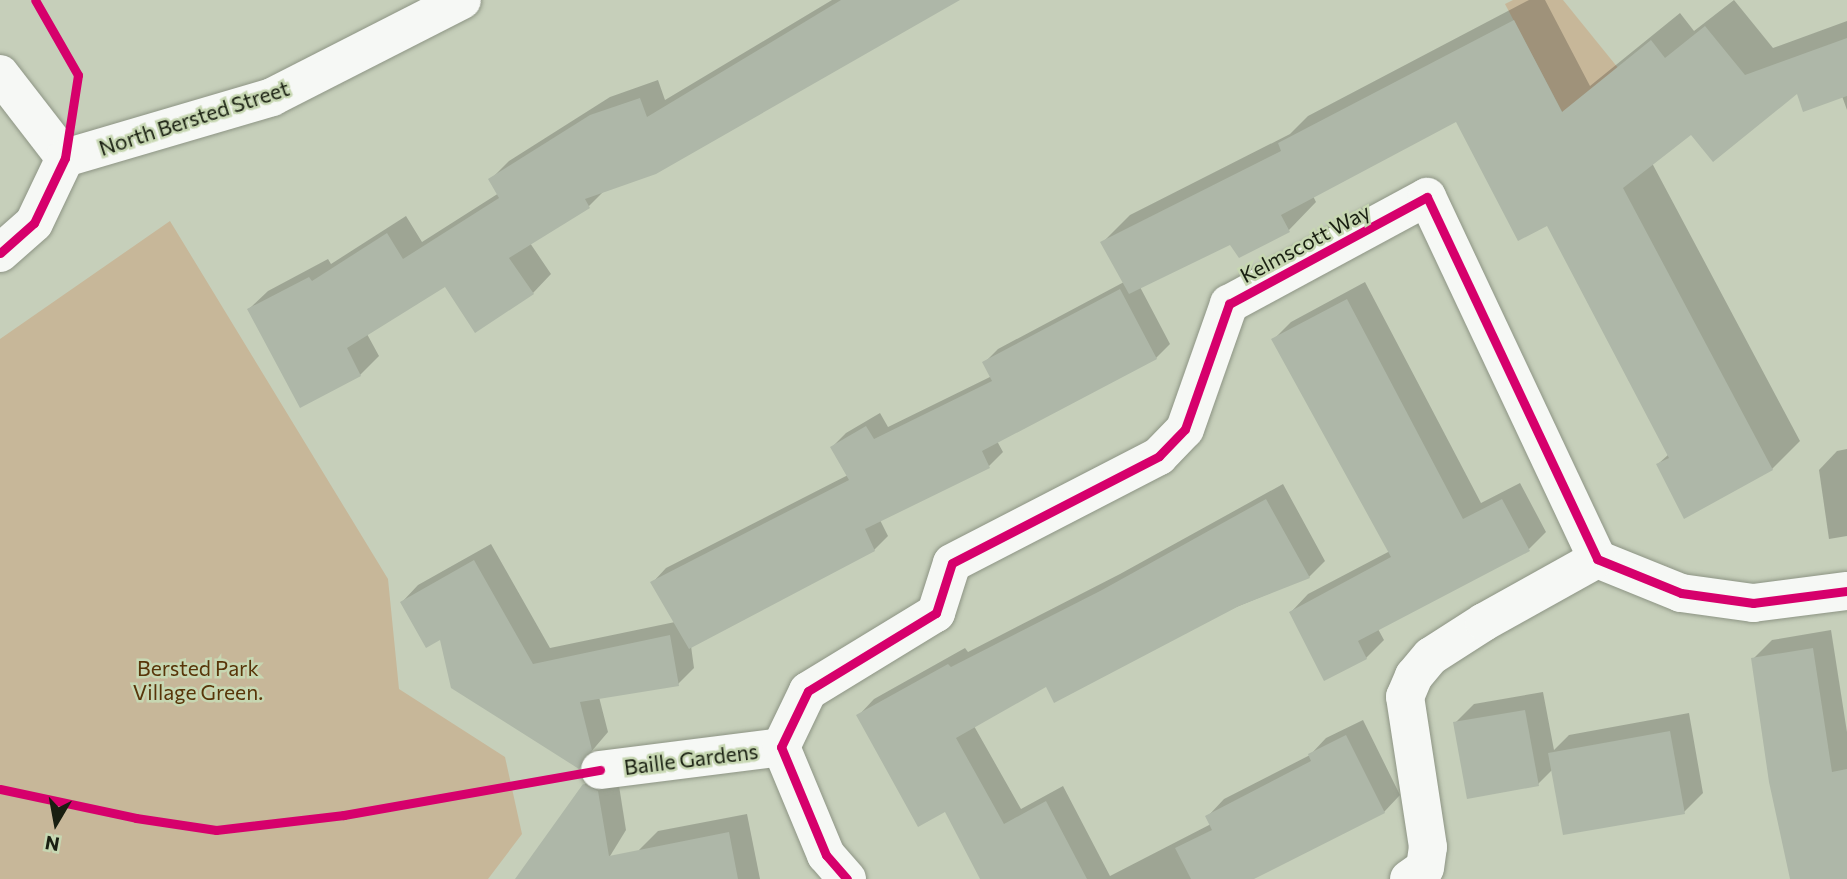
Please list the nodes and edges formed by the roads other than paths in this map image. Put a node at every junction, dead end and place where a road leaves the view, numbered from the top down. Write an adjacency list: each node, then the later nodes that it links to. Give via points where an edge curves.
1 (462, 0): 3 (street, North Bersted Street, via 272,97)
2 (0, 74): 3 (street)
3 (65, 158): 4 (street, via 34,223)
4 (0, 253)
5 (1597, 559): 6 (street, via 1681,593 1753,603); 7 (street, Kelmscott Way, via 1427,197 1229,304 1185,429 1159,456 951,563 936,613 808,691); 10 (street, via 1484,622 1431,656 1414,676 1405,697 1428,847 1425,868)
6 (1847, 591)
7 (781, 747): 8 (street, Baille Gardens); 9 (street, via 821,844)
8 (600, 771)
9 (847, 879)
10 (1409, 879)

